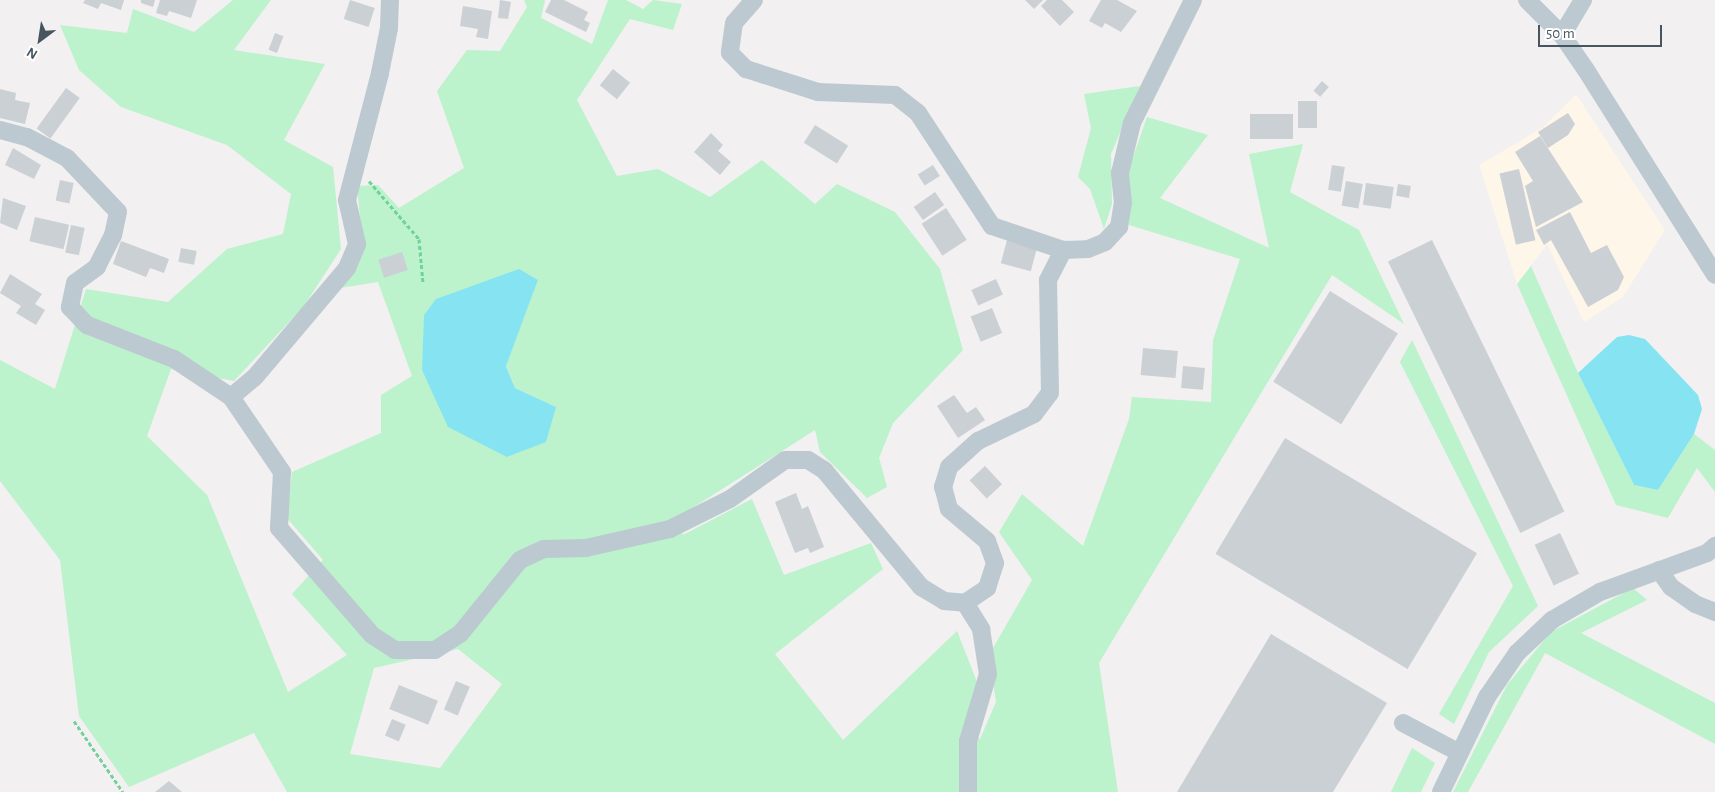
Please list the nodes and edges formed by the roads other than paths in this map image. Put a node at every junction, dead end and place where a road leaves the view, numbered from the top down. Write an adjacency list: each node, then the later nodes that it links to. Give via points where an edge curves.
1 (390, 0): 10 (street, via 389,28 380,72 347,200 357,244 347,268 255,377)
2 (754, 0): 8 (street, via 734,23 730,53 746,69 818,92 895,95 918,113 992,226)
3 (1193, 0): 8 (street, via 1132,123 1120,172 1123,203 1118,227 1105,242 1088,249)
4 (1527, 0): 6 (street)
5 (1583, 0): 6 (street)
6 (1562, 35): 9 (street)
7 (0, 130): 10 (street, via 27,137 67,158 118,212 113,235 97,267 75,283 70,307 86,325 174,359)
8 (1063, 250): 13 (street, via 1048,280 1050,393 1034,414 978,441 956,460 949,467 943,487 949,509 987,541 995,563 987,588)
9 (1715, 275)
10 (231, 397): 13 (street, via 282,472 279,528 372,635 395,650 435,650 460,634 520,560 544,549 586,548 670,529 730,499 786,460 808,460 824,470 921,587 944,601)
11 (1715, 546): 12 (street)
12 (1659, 570): 14 (street, via 1671,587 1695,604); 16 (street, via 1600,592 1552,620 1512,661 1487,697)
13 (965, 603): 17 (street, via 981,628 988,674 968,741)
14 (1715, 612)
15 (1403, 723): 16 (street)
16 (1460, 753): 18 (street)
17 (968, 792)
18 (1441, 792)

